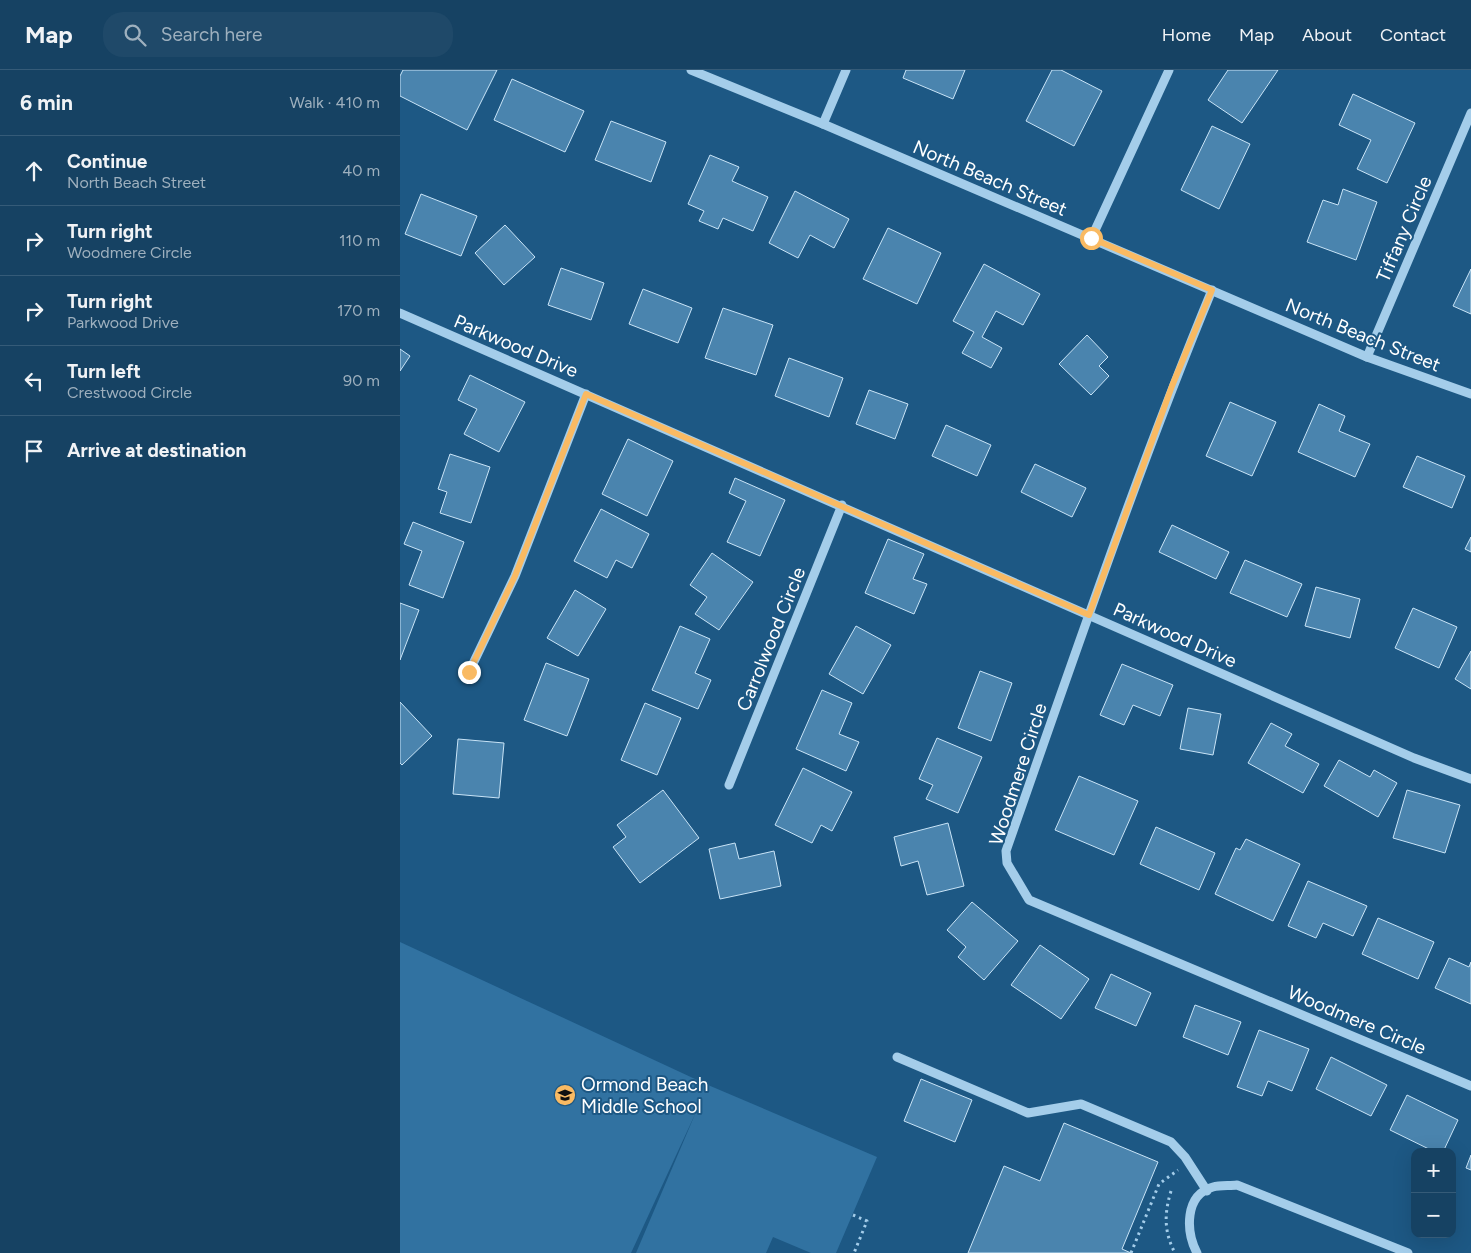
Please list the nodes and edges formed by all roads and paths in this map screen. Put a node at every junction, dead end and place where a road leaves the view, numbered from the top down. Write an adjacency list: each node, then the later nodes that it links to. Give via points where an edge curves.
1 (691, 70): 5 (street, North Beach Street)
2 (846, 70): 5 (street)
3 (1169, 70): 6 (street)
4 (1471, 113): 9 (street, Tiffany Circle)
5 (824, 124): 6 (street, North Beach Street)
6 (1091, 238): 7 (street, North Beach Street)
7 (1212, 290): 9 (street, North Beach Street); 13 (street, Woodmere Circle, via 1172,386)
8 (400, 313): 10 (street, Parkwood Drive)
9 (1367, 357): 11 (street, North Beach Street)
10 (586, 394): 12 (street, Parkwood Drive); 14 (street, via 515,576)
11 (1471, 394)
12 (842, 505): 13 (street, Parkwood Drive); 16 (street, Carrolwood Circle)
13 (1089, 615): 15 (street, Parkwood Drive, via 1405,754); 18 (street, Woodmere Circle, via 1006,851 1008,863 1029,900)
14 (469, 672)
15 (1471, 779)
16 (729, 784)
17 (898, 1057): 21 (street, via 1028,1113 1081,1104 1171,1142)
18 (1471, 1086)
19 (1178, 1169): 24 (path, via 1159,1184)
20 (1171, 1192): 25 (path, via 1165,1210 1167,1236)
21 (1207, 1192): 26 (street, via 1196,1200 1188,1220 1190,1240); 27 (street, via 1212,1187 1237,1185)
22 (853, 1214): 23 (path, via 867,1221)
23 (854, 1253)
24 (1131, 1253)
25 (1175, 1253)
26 (1197, 1253)
27 (1408, 1253)

